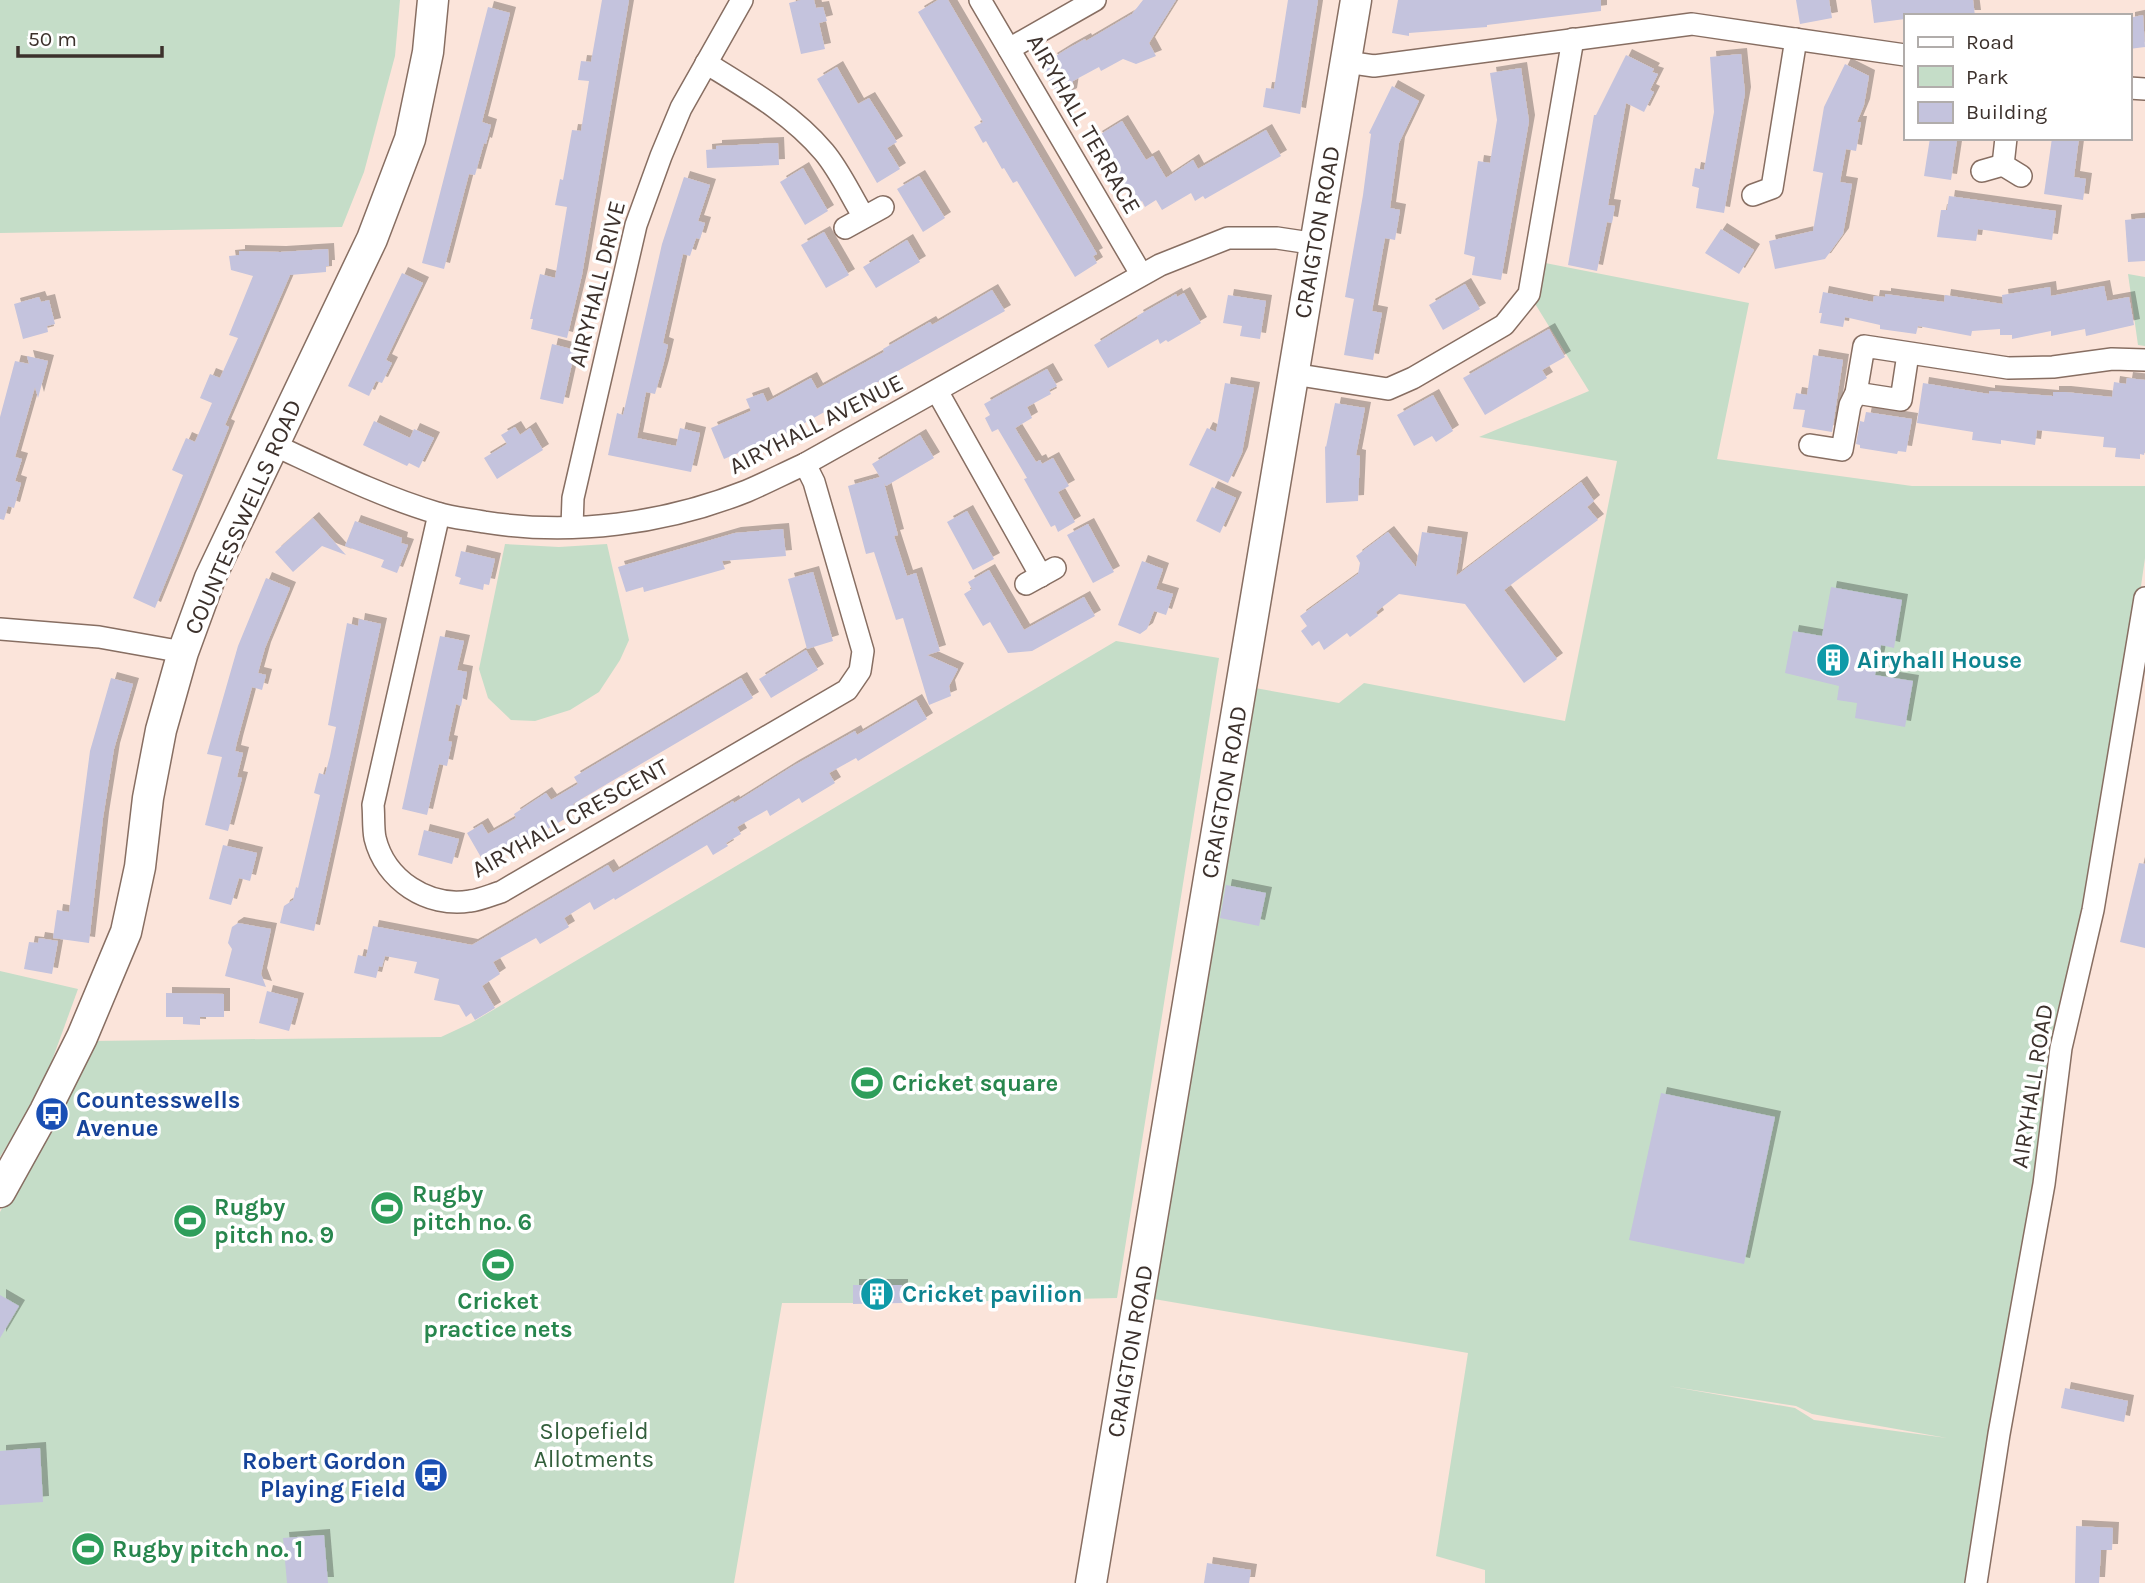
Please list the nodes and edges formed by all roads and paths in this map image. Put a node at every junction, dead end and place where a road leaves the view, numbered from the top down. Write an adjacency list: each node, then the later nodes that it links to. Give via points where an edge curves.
1 (433, 0): 23 (street, COUNTESSWELLS ROAD, via 428,52 410,139 372,239)
2 (743, 0): 11 (street, AIRYHALL DRIVE)
3 (980, 0): 8 (street, AIRYHALL TERRACE)
4 (1096, 0): 8 (street)
5 (1356, 0): 10 (street, CRAIGTON ROAD)
6 (1573, 39): 7 (street, via 1692,23); 10 (street, via 1374,66); 20 (street, via 1529,294 1504,325 1388,389)
7 (1796, 39): 9 (street); 14 (street)
8 (1009, 49): 17 (street, AIRYHALL TERRACE)
9 (1904, 55)
10 (1346, 62): 16 (street, CRAIGTON ROAD)
11 (706, 63): 15 (street, via 797,124 874,212); 27 (street, AIRYHALL DRIVE, via 676,120 636,225 573,498)
12 (2006, 140): 13 (street, via 2012,171)
13 (1982, 171)
14 (1771, 193)
15 (845, 228)
16 (1317, 244): 17 (street, AIRYHALL AVENUE, via 1228,238); 20 (street, CRAIGTON ROAD)
17 (1141, 274): 21 (street, AIRYHALL AVENUE)
18 (1908, 354): 19 (street, via 2008,368); 22 (street, via 1901,400); 22 (street, via 1864,346)
19 (2145, 360)
20 (1293, 374): 33 (street, CRAIGTON ROAD)
21 (937, 391): 25 (street, AIRYHALL AVENUE); 28 (street, AIRYHALL AVENUE)
22 (1856, 393): 24 (street, via 1842,450)
23 (274, 445): 26 (street, AIRYHALL AVENUE); 31 (street, COUNTESSWELLS ROAD, via 211,578)
24 (1810, 445)
25 (805, 464): 26 (street, AIRYHALL CRESCENT, via 863,651 860,671 846,690 501,892 470,901 441,902 411,890 389,867 375,838 373,805); 27 (street, AIRYHALL AVENUE, via 746,491 687,510 637,522)
26 (439, 514): 27 (street, AIRYHALL AVENUE, via 509,526)
27 (572, 527)
28 (1041, 576)
29 (2145, 598): 34 (street, AIRYHALL ROAD, via 2094,910 2061,1048 2044,1184)
30 (0, 628): 31 (street, via 99,637)
31 (183, 652): 32 (street, COUNTESSWELLS ROAD, via 161,730 126,932 46,1111)
32 (0, 1192)
33 (1091, 1583)
34 (1976, 1583)

